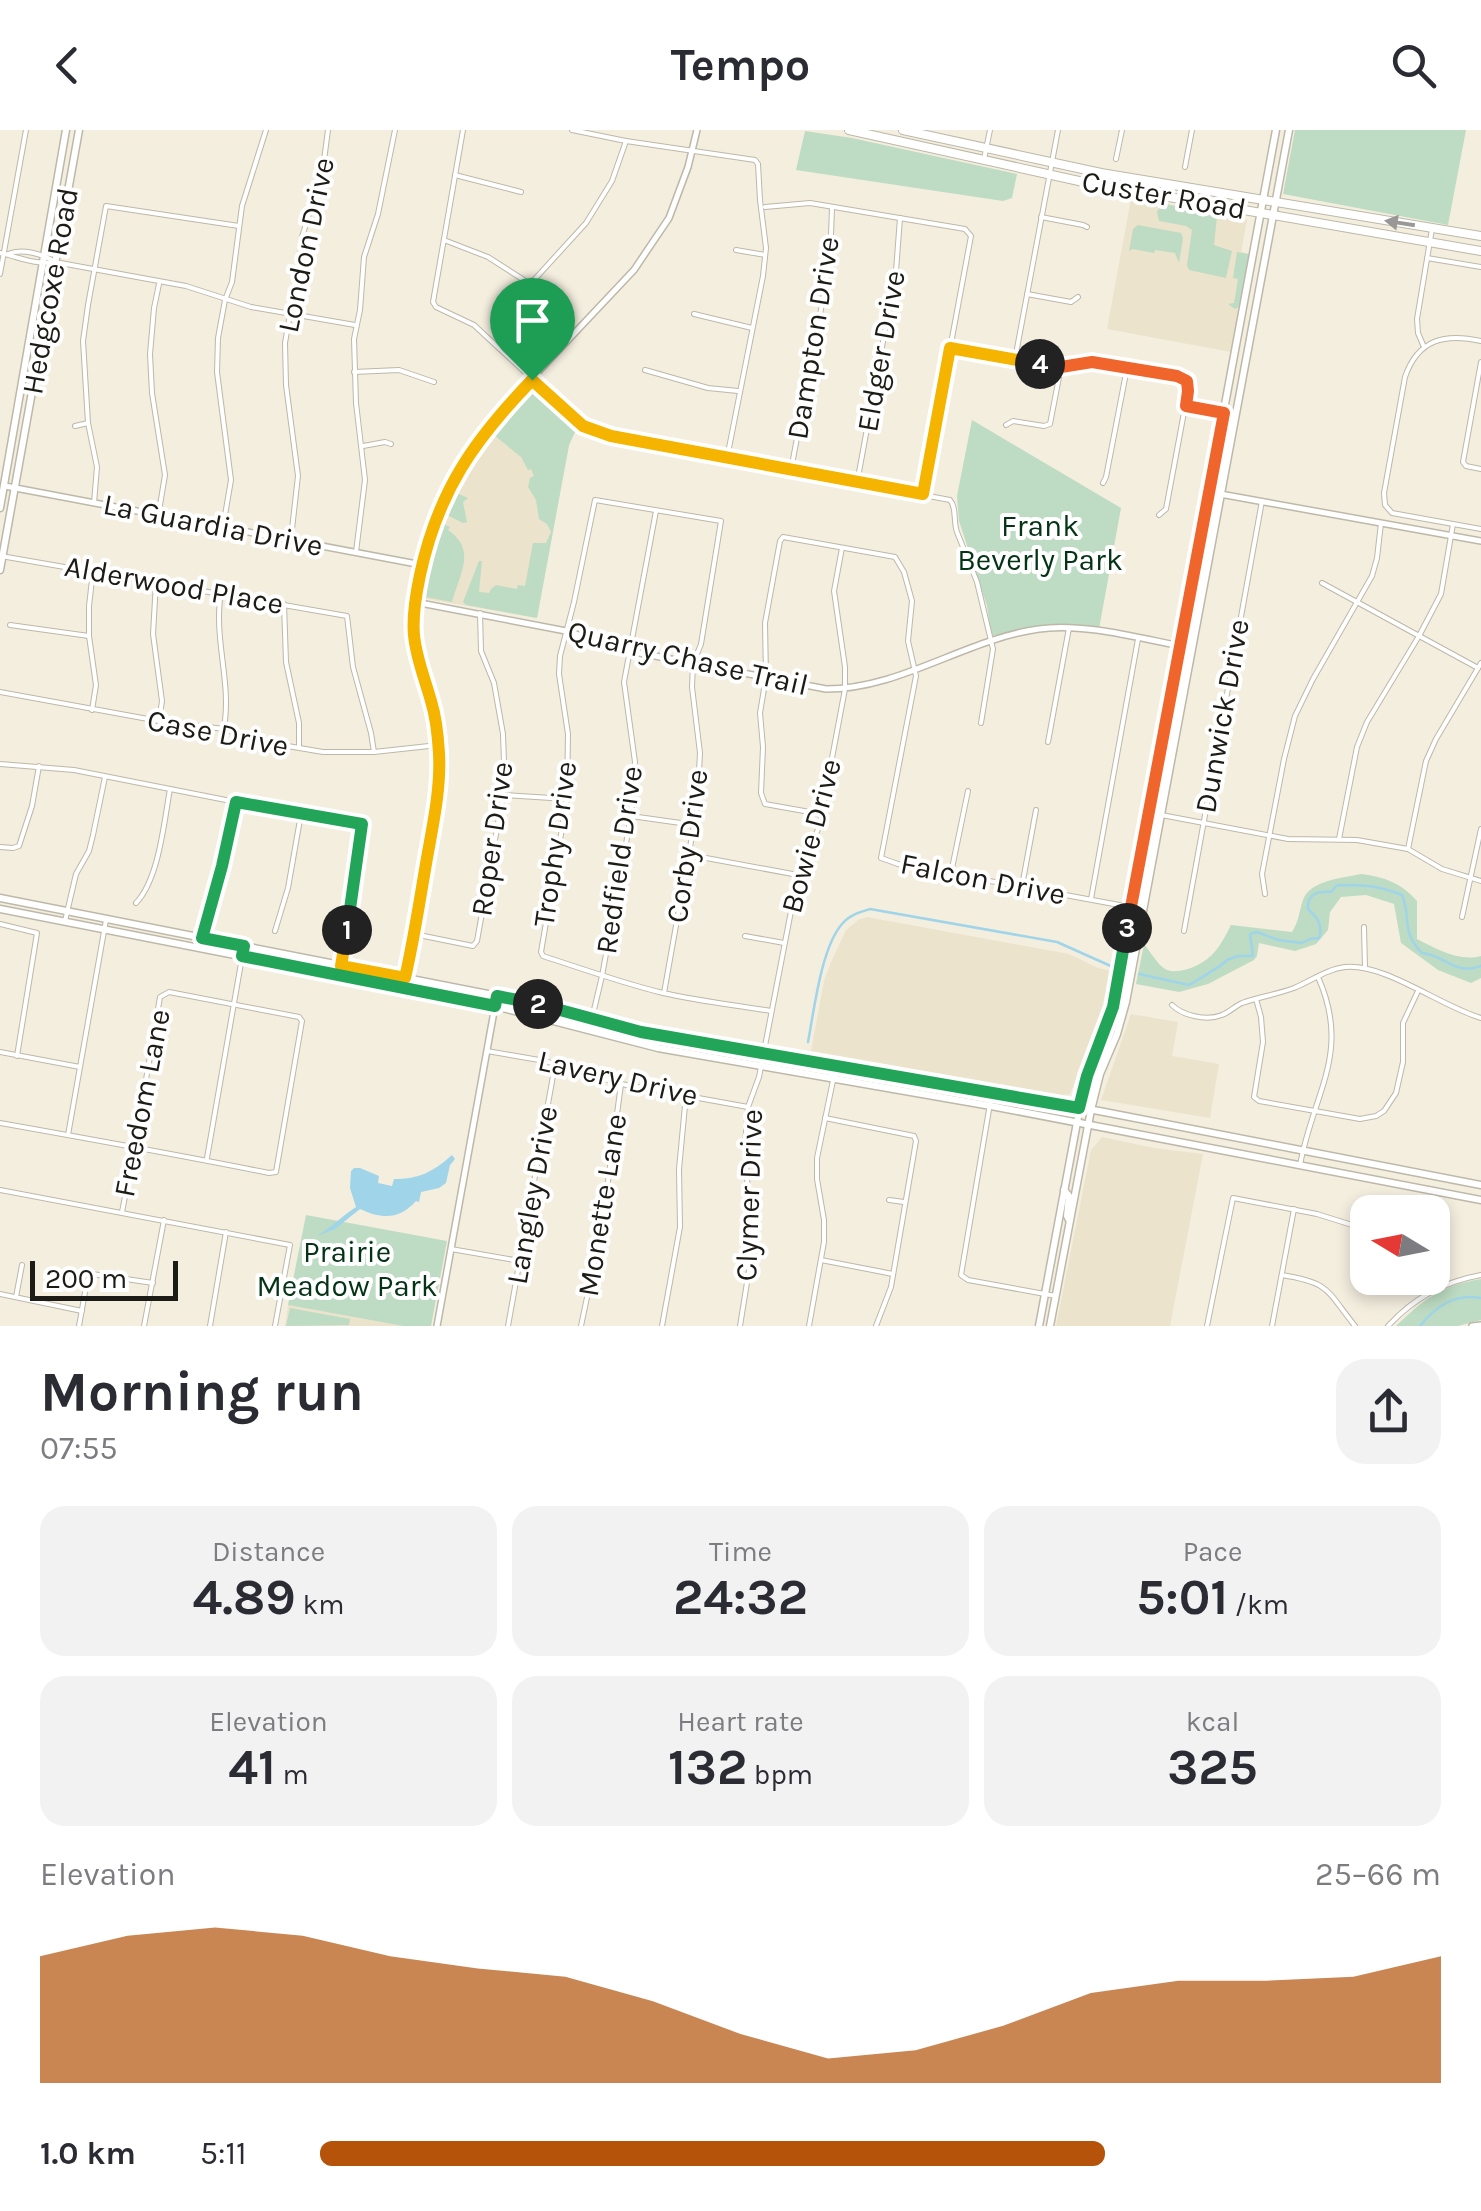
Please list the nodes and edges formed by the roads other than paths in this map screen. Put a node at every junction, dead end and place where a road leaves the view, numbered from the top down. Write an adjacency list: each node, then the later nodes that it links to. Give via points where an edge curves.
1 (26, 130): 47 (street)
2 (66, 130): 50 (main road, Hedgcoxe Road)
3 (79, 130): 51 (main road, Hedgcoxe Road)
4 (266, 130): 38 (street)
5 (328, 130): 59 (street, London Drive)
6 (395, 130): 63 (street)
7 (463, 130): 25 (street)
8 (572, 130): 18 (street)
9 (697, 130): 20 (street)
10 (853, 130): 22 (main road, Custer Road)
11 (903, 130): 19 (main road, Custer Road)
12 (990, 130): 19 (street)
13 (1058, 130): 24 (street)
14 (1122, 130): 21 (street)
15 (1192, 130): 23 (street)
16 (1276, 130): 29 (main road)
17 (1289, 130): 30 (main road)
18 (626, 141): 20 (street); 43 (street, via 586,223 534,280)
19 (986, 147): 22 (street); 24 (main road, Custer Road)
20 (693, 152): 32 (street, via 755,160); 74 (street, via 669,218 634,270)
21 (1116, 159)
22 (984, 160): 24 (main road, Custer Road)
23 (1184, 167)
24 (1050, 168): 26 (main road, Custer Road); 28 (main road, Custer Road, via 1088,183); 35 (street)
25 (456, 175): 27 (street); 43 (street)
26 (1157, 182): 28 (main road); 29 (main road, Custer Road)
27 (520, 192)
28 (1155, 194): 33 (main road, Custer Road)
29 (1264, 201): 30 (main road, Custer Road); 33 (main road)
30 (1275, 203): 34 (main road); 36 (main road, Custer Road)
31 (832, 206): 32 (street); 37 (street); 87 (street, Dampton Drive, via 830,261)
32 (762, 207): 48 (street)
33 (1262, 212): 34 (main road, Custer Road); 61 (main road)
34 (1274, 214): 41 (main road, Custer Road); 62 (main road)
35 (1041, 217): 39 (street); 56 (street)
36 (1358, 217): 40 (main road, Custer Road, one-way to 36); 41 (main road)
37 (900, 218): 67 (street, via 970,234); 88 (street, Eldger Drive)
38 (239, 226): 53 (street, via 106,206); 58 (street)
39 (1087, 228)
40 (1432, 228): 42 (main road, Custer Road); 44 (street)
41 (1357, 229): 44 (main road, Custer Road)
42 (1481, 236)
43 (444, 240): 74 (street, via 436,308 474,325)
44 (1430, 241): 46 (main road, Custer Road); 49 (street)
45 (736, 250): 48 (street)
46 (1481, 250)
47 (4, 254): 50 (street); 54 (street)
48 (765, 255): 64 (street)
49 (1427, 258): 52 (street); 66 (street, via 1417,319)
50 (44, 260): 51 (street); 90 (main road, Hedgcoxe Road)
51 (55, 262): 53 (street); 91 (main road, Hedgcoxe Road)
52 (1481, 268)
53 (94, 270): 55 (street); 80 (street, via 83,341)
54 (0, 274)
55 (160, 282): 58 (street); 99 (street, via 150,354 164,475)
56 (1027, 294): 57 (street); 68 (street)
57 (1078, 298)
58 (224, 300): 59 (street); 103 (street, via 217,372 231,480)
59 (290, 314): 63 (street); 106 (street, London Drive, via 284,364 298,476)
60 (694, 314): 64 (street)
61 (1242, 315): 62 (main road); 78 (main road)
62 (1255, 317): 79 (main road)
63 (355, 325): 73 (street)
64 (752, 328): 76 (street)
65 (1481, 341): 66 (street, via 1456,337)
66 (1424, 347): 102 (street, via 1404,377 1384,493 1387,509 1400,515)
67 (950, 348): 68 (street); 93 (street)
68 (1014, 360): 70 (street)
69 (1481, 362): 86 (street, via 1463,462)
70 (1061, 367): 71 (street, via 1092,362); 81 (street, via 1050,424)
71 (1127, 368): 77 (street, via 1187,381); 89 (street)
72 (645, 370): 76 (street)
73 (354, 372): 75 (street, via 399,370); 84 (street)
74 (532, 380): 85 (street, via 598,432); 111 (street, via 470,454 444,500)
75 (434, 382)
76 (738, 391): 85 (street)
77 (1186, 406): 78 (street); 100 (street)
78 (1224, 413): 79 (street); 92 (main road)
79 (1236, 416): 94 (main road)
80 (88, 423): 82 (street); 96 (street)
81 (1006, 425)
82 (75, 426)
83 (391, 444): 84 (street)
84 (363, 446): 109 (street)
85 (727, 458): 87 (street)
86 (1481, 469)
87 (791, 470): 88 (street)
88 (857, 482): 93 (street)
89 (1102, 483)
90 (4, 486): 91 (street, La Guardia Drive); 97 (main road, Hedgcoxe Road)
91 (15, 488): 96 (street, La Guardia Drive); 110 (main road, Hedgcoxe Road)
92 (1209, 492): 94 (street); 128 (main road)
93 (923, 494): 127 (street, via 953,502 956,532 978,582)
94 (1222, 494): 95 (street); 129 (main road)
95 (1262, 501): 101 (street); 159 (street, Dunwick Drive)
96 (94, 502): 99 (street, La Guardia Drive)
97 (0, 508)
98 (656, 511): 123 (street, Trophy Drive, via 595,500); 130 (street, Redfield Drive); 131 (street, Corby Drive, via 721,521)
99 (158, 516): 103 (street, La Guardia Drive)
100 (1160, 516)
101 (1381, 522): 105 (street); 118 (street, via 1375,566)
102 (1453, 524): 104 (street); 105 (street)
103 (222, 527): 106 (street, La Guardia Drive)
104 (1481, 528)
105 (1452, 535): 107 (street); 125 (street, via 1441,594)
106 (290, 539): 109 (street, La Guardia Drive)
107 (1481, 540)
108 (842, 548): 133 (street, via 895,557 904,572 912,601); 134 (street, via 780,541 765,623); 135 (street, Bowie Drive, via 834,590)
109 (356, 552): 111 (street, La Guardia Drive)
110 (1, 556): 112 (main road, Hedgcoxe Road); 113 (street, Alderwood Place)
111 (422, 565): 117 (street)
112 (0, 570)
113 (93, 571): 114 (street, Alderwood Place); 124 (street)
114 (156, 582): 116 (street, Alderwood Place); 138 (street)
115 (1322, 584): 118 (street)
116 (221, 593): 119 (street, Alderwood Place); 140 (street)
117 (415, 602): 120 (street, Quarry Chase Trail); 142 (street, via 416,654)
118 (1357, 602): 125 (street); 162 (street, via 1300,702)
119 (284, 604): 143 (street); 144 (street, Alderwood Place, via 347,616)
120 (480, 613): 123 (street, Quarry Chase Trail); 150 (street, Roper Drive, via 481,651 503,734)
121 (10, 625): 124 (street)
122 (1070, 628): 126 (street, Quarry Chase Trail); 127 (street, Quarry Chase Trail, via 1036,629); 141 (street)
123 (566, 630): 130 (street, Quarry Chase Trail); 151 (street, Trophy Drive, via 559,674 568,734)
124 (89, 636): 137 (street, via 96,685)
125 (1419, 636): 132 (street); 163 (street, via 1357,747)
126 (1138, 639): 128 (street, Quarry Chase Trail); 174 (street)
127 (992, 642): 133 (street, Quarry Chase Trail); 139 (street)
128 (1180, 646): 129 (street, Quarry Chase Trail); 154 (main road)
129 (1192, 648): 157 (main road)
130 (630, 651): 131 (street, Quarry Chase Trail); 158 (street, Redfield Drive, via 624,682 636,762)
131 (693, 664): 134 (street, Quarry Chase Trail); 160 (street, Corby Drive, via 700,753)
132 (1480, 666): 165 (street, via 1426,761)
133 (913, 669): 135 (street, Quarry Chase Trail); 167 (street, Falcon Drive, via 882,858)
134 (766, 676): 135 (street, Quarry Chase Trail); 156 (street, via 762,799)
135 (845, 689): 156 (street, Bowie Drive)
136 (0, 692): 137 (street, Case Drive)
137 (92, 710): 138 (street, Case Drive)
138 (160, 722): 140 (street, Case Drive)
139 (980, 724)
140 (224, 729): 143 (street, Case Drive)
141 (1048, 742)
142 (438, 745): 144 (street, Case Drive); 188 (street, via 437,800)
143 (298, 748): 144 (street, Case Drive)
144 (374, 752)
145 (0, 764): 146 (street)
146 (39, 766): 147 (street); 164 (street, via 19,846)
147 (105, 777): 148 (street); 179 (street, via 94,835)
148 (170, 790): 152 (street); 175 (street, via 156,861)
149 (968, 792): 167 (street)
150 (503, 795): 151 (street); 188 (street, Roper Drive, via 478,941 473,946)
151 (567, 799): 197 (street, Trophy Drive, via 541,952)
152 (236, 802): 155 (street); 190 (street)
153 (1036, 810): 171 (street)
154 (1148, 813): 157 (street); 176 (main road)
155 (301, 814): 186 (street); 196 (street, via 362,824)
156 (821, 814): 168 (street, Bowie Drive)
157 (1160, 815): 159 (street); 178 (main road)
158 (632, 816): 160 (street); 197 (street, Redfield Drive)
159 (1202, 823): 162 (street); 187 (street, Dunwick Drive)
160 (694, 826): 166 (street, Corby Drive)
161 (1481, 829): 169 (street)
162 (1269, 836): 163 (street); 172 (street)
163 (1339, 839): 165 (street)
164 (0, 847)
165 (1408, 849): 169 (street)
166 (690, 855): 168 (street); 202 (street, Corby Drive)
167 (951, 874): 171 (street, Falcon Drive)
168 (798, 875): 191 (street, Bowie Drive)
169 (1472, 880): 170 (street); 180 (street)
170 (1481, 881)
171 (1022, 886): 174 (street, Falcon Drive)
172 (1265, 894)
173 (0, 898): 179 (main road)
174 (1091, 899): 176 (street, Falcon Drive)
175 (136, 903)
176 (1131, 907): 178 (street, Falcon Drive); 211 (main road)
177 (0, 909): 182 (main road)
178 (1144, 910): 213 (main road)
179 (67, 912): 181 (main road); 182 (street)
180 (1462, 916)
181 (106, 920): 185 (street); 190 (main road)
182 (65, 922): 185 (main road)
183 (0, 924): 217 (street, via 37,933)
184 (1364, 928): 195 (street)
185 (104, 929): 193 (main road); 220 (street)
186 (275, 931)
187 (1184, 931)
188 (414, 934): 199 (street)
189 (746, 936): 191 (street)
190 (202, 938): 192 (main road); 193 (street)
191 (784, 943): 208 (street, Bowie Drive)
192 (244, 946): 194 (street); 196 (main road)
193 (200, 948): 194 (main road)
194 (242, 956): 196 (main road); 205 (street)
195 (1365, 968): 198 (street); 201 (street)
196 (340, 970): 199 (main road); 200 (main road)
197 (602, 976): 202 (street); 210 (street, Redfield Drive)
198 (1318, 977): 204 (street); 232 (street, via 1332,1036)
199 (405, 978): 200 (street); 203 (main road)
200 (402, 988): 207 (main road)
201 (1418, 991): 209 (street); 232 (street, via 1402,1023 1399,1083 1384,1111 1360,1119)
202 (664, 993): 208 (street)
203 (497, 996): 207 (street); 210 (main road)
204 (1256, 999): 206 (street, via 1209,1017); 232 (street, via 1263,1042 1254,1096)
205 (233, 1004): 240 (street, Freedom Lane, via 169,992 160,997); 242 (street); 242 (street, via 302,1021 276,1172)
206 (1172, 1004)
207 (495, 1006): 212 (main road); 214 (street)
208 (770, 1011): 216 (street, Bowie Drive)
209 (1481, 1018)
210 (593, 1019): 212 (street, Redfield Drive); 216 (main road)
211 (1106, 1030): 213 (main road); 230 (main road)
212 (589, 1031): 219 (main road)
213 (1117, 1034): 231 (main road)
214 (487, 1050): 218 (street, Lavery Drive); 256 (street)
215 (0, 1052): 217 (street)
216 (763, 1053): 219 (street, Bowie Drive); 221 (main road)
217 (17, 1056): 220 (street)
218 (555, 1064): 224 (street, Lavery Drive); 260 (street, Langley Drive)
219 (761, 1065): 222 (main road); 229 (street, Clymer Drive)
220 (80, 1066): 238 (street)
221 (836, 1066): 222 (street); 223 (main road)
222 (833, 1078): 226 (main road); 233 (street)
223 (925, 1082): 225 (main road); 226 (main road)
224 (622, 1084): 227 (street, Lavery Drive); 280 (street, Monette Lane)
225 (992, 1092): 228 (street); 230 (main road)
226 (923, 1094): 228 (main road)
227 (686, 1095): 229 (street, Lavery Drive); 281 (street, via 680,1227)
228 (991, 1106): 234 (main road); 268 (street, via 961,1275)
229 (748, 1107): 282 (street, Clymer Drive, via 751,1243)
230 (1079, 1108): 231 (main road); 234 (main road)
231 (1090, 1110): 236 (main road); 237 (main road)
232 (1315, 1111): 241 (street)
233 (825, 1118): 249 (street, via 914,1136); 259 (street, via 816,1169 824,1220)
234 (1076, 1122): 236 (main road); 246 (main road)
235 (0, 1123): 238 (street)
236 (1088, 1126): 239 (main road); 253 (main road)
237 (1176, 1126): 239 (main road); 241 (main road)
238 (68, 1135): 240 (street)
239 (1173, 1140): 243 (main road)
240 (134, 1148): 242 (street); 251 (street, Freedom Lane)
241 (1302, 1152): 243 (street); 244 (main road)
242 (206, 1161)
243 (1300, 1166): 248 (main road)
244 (1481, 1185)
245 (0, 1190): 251 (street)
246 (1064, 1190): 253 (main road); 257 (main road)
247 (889, 1200): 249 (street)
248 (1481, 1200)
249 (904, 1202): 262 (street)
250 (1294, 1209): 254 (street); 263 (street); 287 (street, via 1233,1198)
251 (122, 1212): 252 (street)
252 (164, 1220): 255 (street); 266 (street)
253 (1070, 1221): 258 (main road)
254 (1350, 1225)
255 (226, 1232): 276 (street); 277 (street, via 290,1245)
256 (451, 1249): 260 (street); 278 (street)
257 (1052, 1252): 258 (main road); 268 (main road)
258 (1064, 1254): 270 (main road)
259 (821, 1260): 262 (street); 283 (street)
260 (520, 1261): 279 (street, Langley Drive)
261 (22, 1265): 271 (street)
262 (893, 1274): 284 (street)
263 (1282, 1275): 288 (street); 289 (street, via 1324,1288)
264 (1481, 1275): 265 (street)
265 (1450, 1282)
266 (153, 1284): 272 (street, via 92,1274); 275 (street)
267 (0, 1294): 271 (street)
268 (1044, 1294): 270 (street); 285 (main road)
269 (1426, 1295): 290 (street)
270 (1056, 1296): 286 (main road)
271 (16, 1297): 272 (street)
272 (82, 1311): 274 (street)
273 (1481, 1325): 291 (street)
274 (79, 1326)
275 (144, 1326)
276 (210, 1326)
277 (276, 1326)
278 (437, 1326)
279 (508, 1326)
280 (581, 1326)
281 (662, 1326)
282 (740, 1326)
283 (808, 1326)
284 (876, 1326)
285 (1039, 1326)
286 (1050, 1326)
287 (1207, 1326)
288 (1272, 1326)
289 (1356, 1326)
290 (1388, 1326)
291 (1472, 1326)

